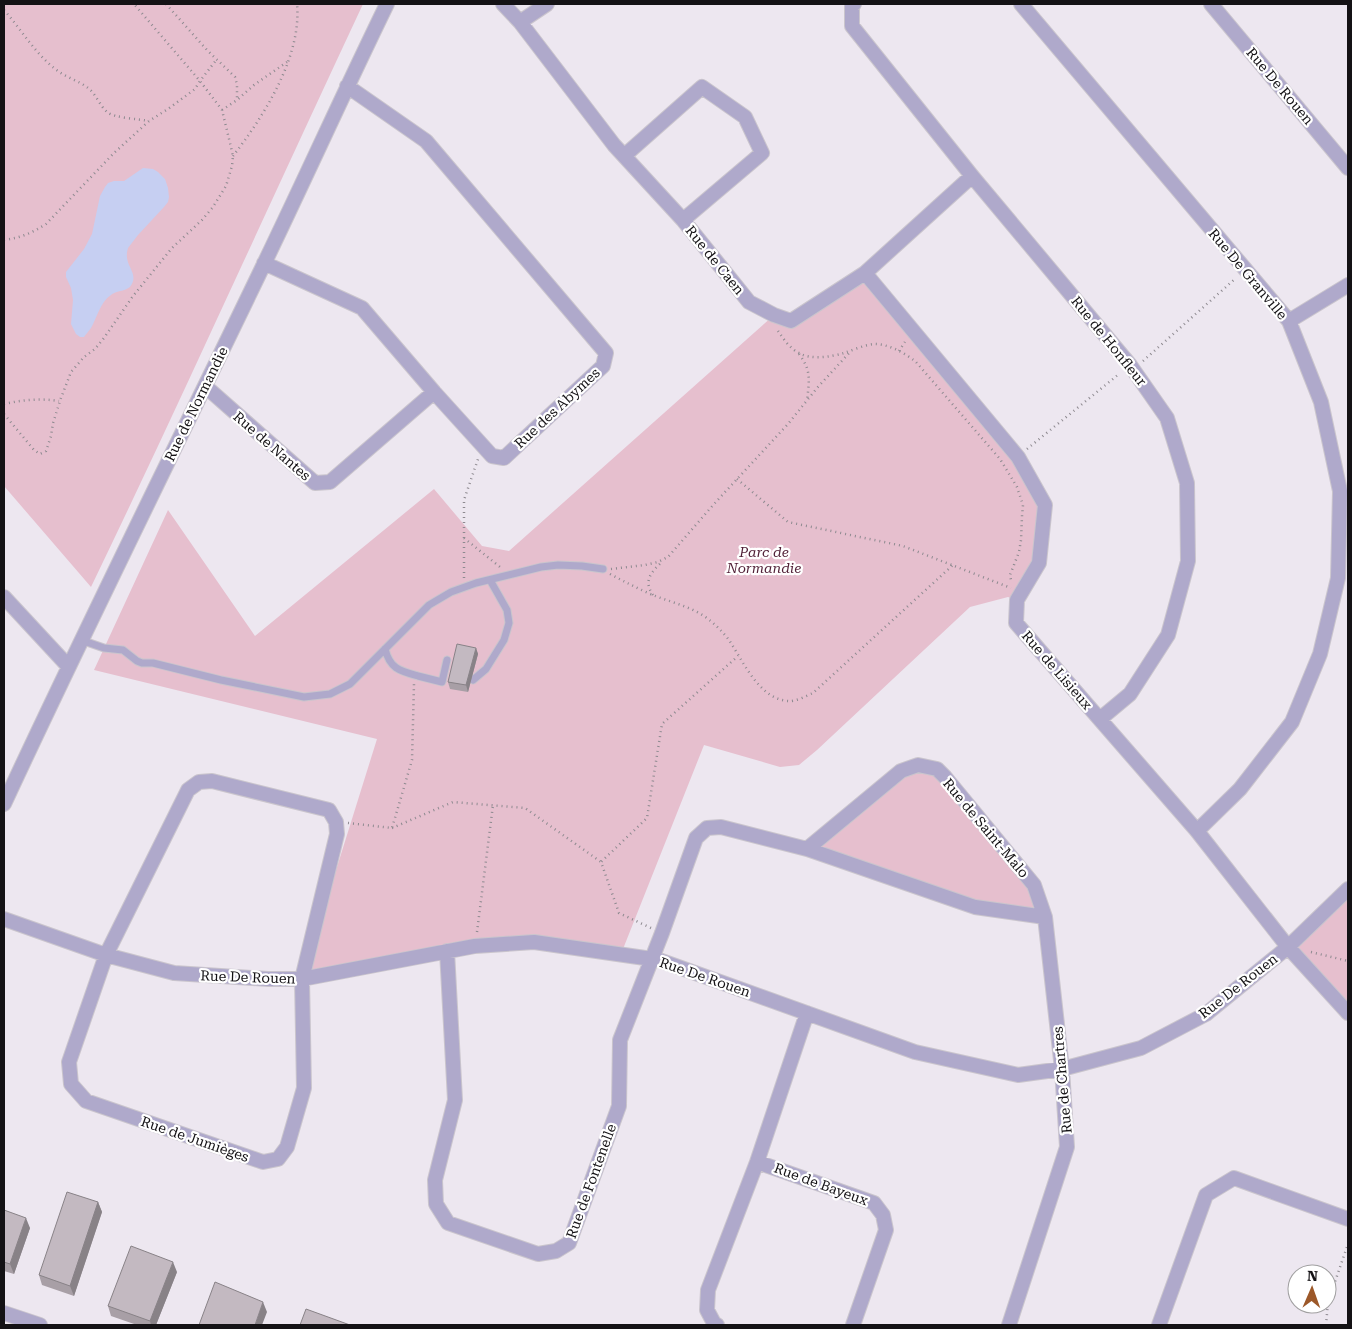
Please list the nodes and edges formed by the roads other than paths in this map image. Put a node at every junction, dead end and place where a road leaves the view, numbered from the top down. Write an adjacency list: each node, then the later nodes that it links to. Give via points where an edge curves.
1 (387, 4): 8 (street, Rue de Normandie)
2 (503, 4): 7 (street, Rue de Caen)
3 (547, 4): 7 (street)
4 (854, 4): 11 (street, Rue de Honfleur, via 852,26)
5 (1021, 4): 16 (street, Rue De Granville)
6 (1211, 4): 10 (street, Rue De Rouen)
7 (520, 22): 9 (street, Rue de Caen)
8 (346, 86): 13 (street, Rue de Normandie); 18 (street, Rue des Abymes, via 426,141 606,353 603,366 504,458 492,456)
9 (624, 156): 12 (street, Rue de Caen); 12 (street, via 702,87 745,117 762,153)
10 (1347, 163)
11 (972, 176): 14 (street, Rue de Caen); 27 (street, Rue de Honfleur, via 1132,367 1167,418 1187,483 1188,561 1168,635 1130,694)
12 (683, 220): 14 (street, Rue de Caen, via 749,302 791,321)
13 (264, 263): 17 (street, Rue de Normandie); 18 (street, Rue des Abymes, via 362,308)
14 (865, 273): 27 (street, Rue de Lisieux, via 1018,457 1045,505 1039,563 1017,600 1016,623)
15 (1348, 285): 16 (street)
16 (1289, 321): 29 (street, Rue De Granville, via 1321,402 1340,491 1338,578 1320,654 1292,722 1240,789)
17 (205, 386): 18 (street, Rue de Nantes, via 315,483 330,482); 22 (street, Rue de Normandie)
18 (434, 392)
19 (603, 569): 20 (lane, via 558,565)
20 (490, 580): 23 (lane, via 451,592 429,605); 26 (lane, via 507,610 509,623 504,640 486,669)
21 (4, 597): 25 (street)
22 (81, 640): 23 (lane, via 104,648 124,650 142,663 304,697 330,694 350,684); 25 (street, Rue de Normandie)
23 (385, 649): 24 (lane, via 387,658 400,671 442,682)
24 (447, 660)
25 (68, 666): 28 (street, Rue de Normandie)
26 (473, 680)
27 (1100, 719): 29 (street, Rue de Lisieux)
28 (4, 804)
29 (1197, 831): 34 (street, Rue de Lisieux)
30 (807, 849): 32 (street, via 975,907); 32 (street, Rue de Saint-Malo, via 901,771 918,765 937,769 1034,885); 37 (street, via 721,827 707,828 696,838)
31 (1348, 889): 34 (street, Rue De Rouen)
32 (1044, 917): 41 (street, Rue de Chartres)
33 (4, 919): 36 (street, Rue De Rouen)
34 (1288, 947): 40 (street, Rue de Lisieux); 41 (street, Rue De Rouen, via 1206,1014 1141,1048)
35 (447, 951): 37 (street, Rue De Rouen, via 534,942); 37 (street, Rue de Fontenelle, via 454,1100 435,1180 436,1204 448,1223 538,1254 556,1251 569,1243 619,1106 620,1040); 38 (street, Rue De Rouen)
36 (106, 955): 38 (street, Rue De Rouen, via 174,973); 38 (street, Rue de Jumièges, via 188,790 199,782 212,781 329,810 336,822 337,834); 38 (street, Rue de Jumièges, via 69,1062 71,1084 86,1101 263,1162 278,1159 287,1147 304,1088)
37 (652, 959): 39 (street, Rue De Rouen)
38 (302, 979)
39 (807, 1013): 41 (street, Rue De Rouen, via 915,1052 1018,1075); 42 (street, Rue de Bayeux)
40 (1348, 1013)
41 (1062, 1069): 48 (street, Rue de Chartres, via 1067,1147)
42 (757, 1162): 46 (street, Rue de Bayeux, via 708,1290 708,1310); 47 (street, Rue de Bayeux, via 874,1203 883,1215 886,1230)
43 (1348, 1219): 49 (street, via 1234,1178 1206,1195)
44 (4, 1313): 45 (street)
45 (40, 1325)
46 (717, 1325)
47 (852, 1325)
48 (1009, 1325)
49 (1159, 1325)

